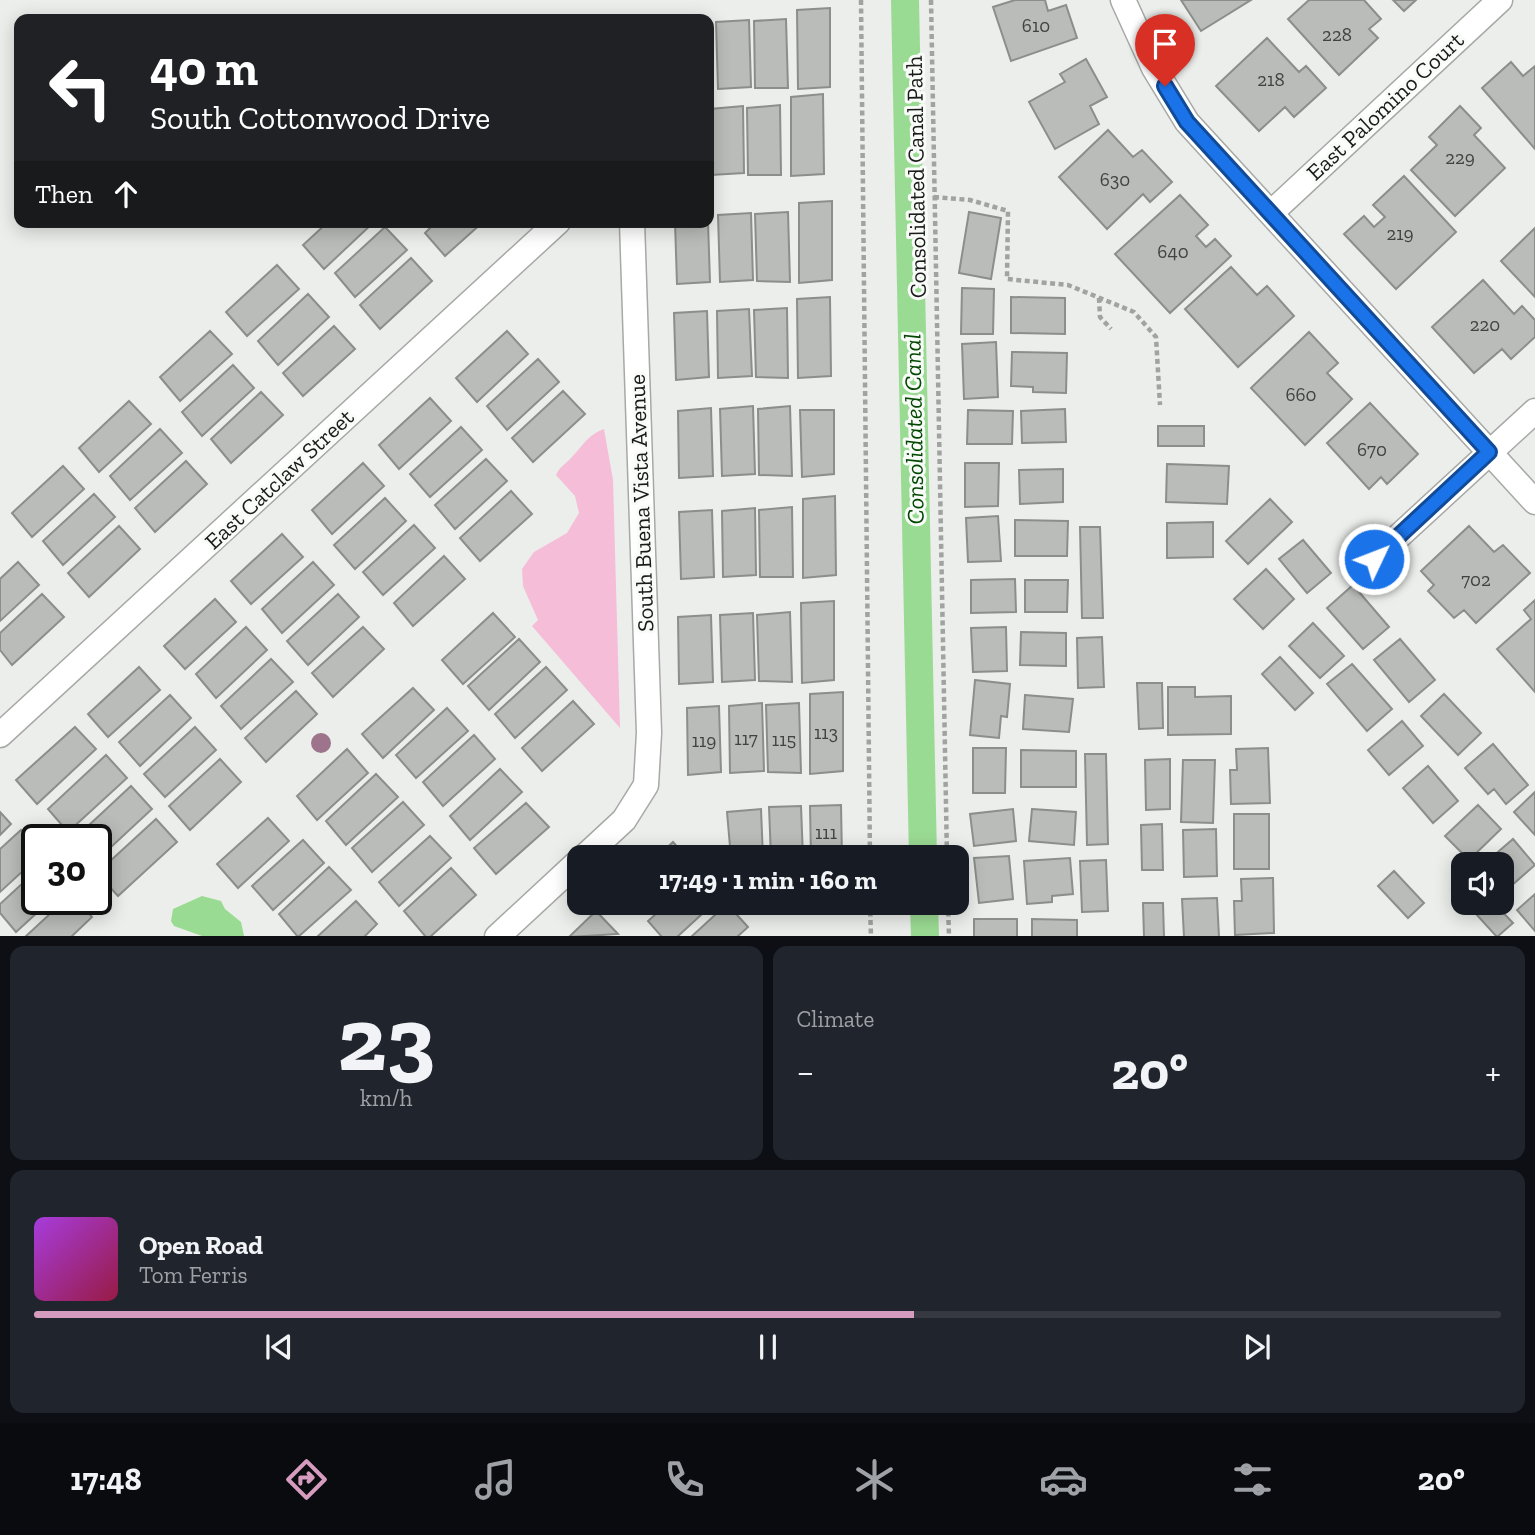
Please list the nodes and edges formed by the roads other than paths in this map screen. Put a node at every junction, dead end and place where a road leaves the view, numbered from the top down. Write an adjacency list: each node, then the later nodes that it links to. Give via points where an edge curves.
1 (1123, 0): 3 (street, via 1154,68 1187,122)
2 (1500, 0): 3 (street, East Palomino Court)
3 (1271, 213): 7 (street)
4 (551, 228): 10 (street, East Catclaw Street)
5 (632, 228): 11 (street, South Buena Vista Avenue, via 649,733 646,785 624,820)
6 (1535, 411): 7 (street)
7 (1489, 452): 8 (street); 9 (street)
8 (1535, 502)
9 (1374, 559)
10 (0, 735)
11 (596, 845)
12 (567, 872): 13 (street)
13 (497, 936)

